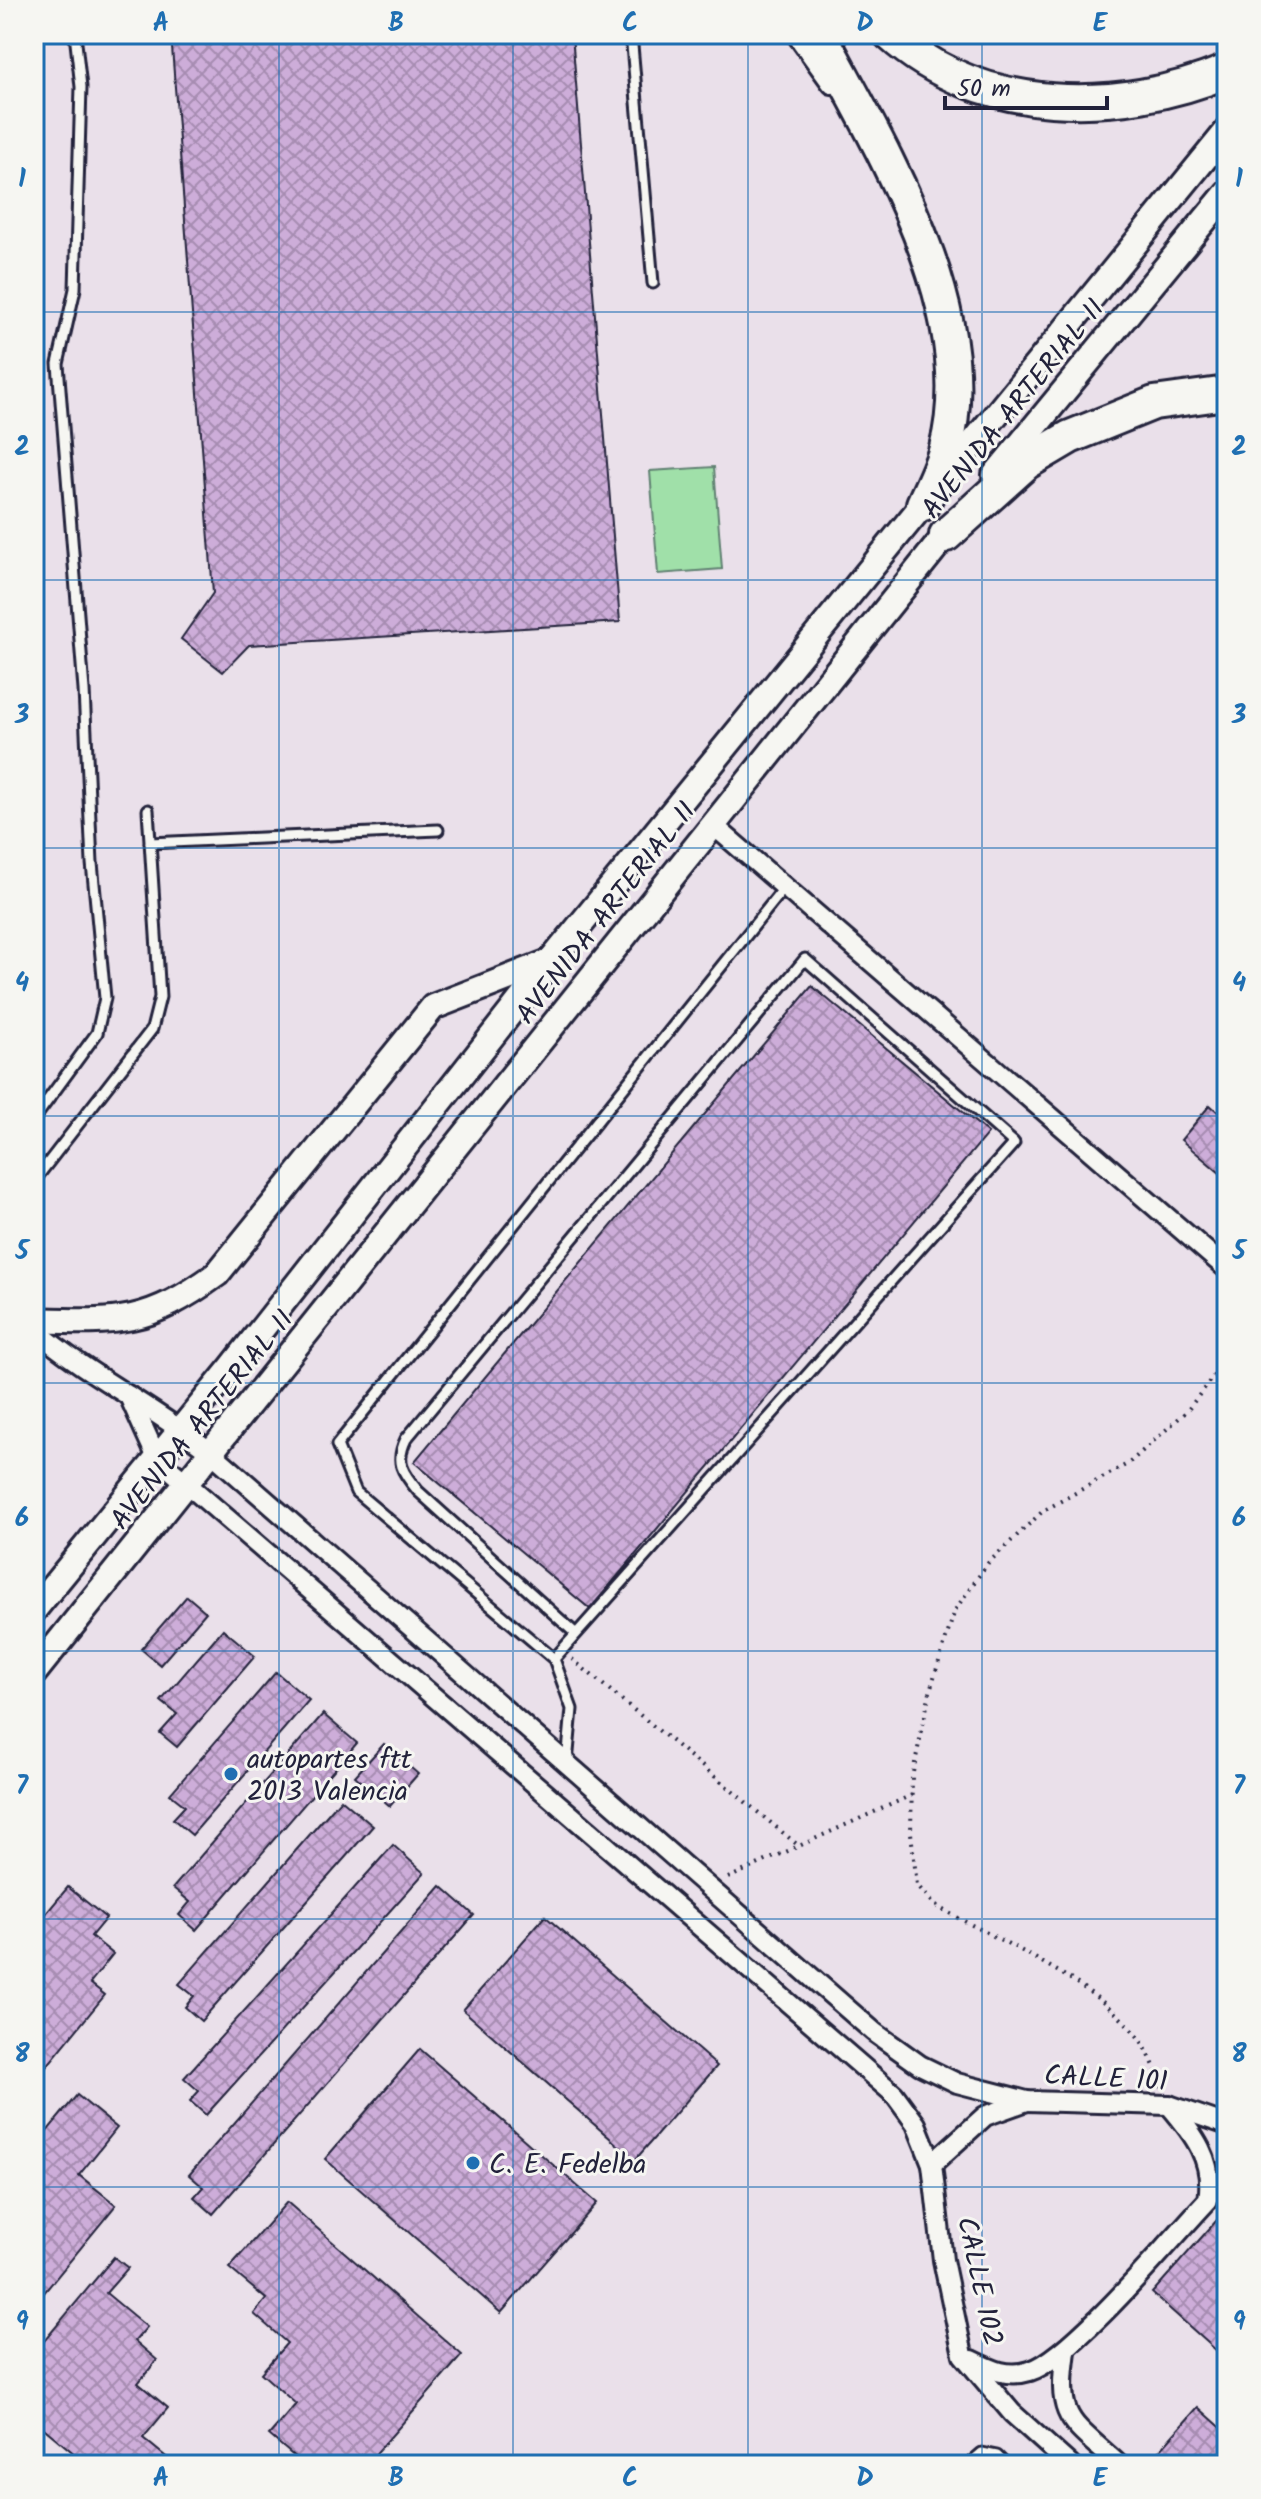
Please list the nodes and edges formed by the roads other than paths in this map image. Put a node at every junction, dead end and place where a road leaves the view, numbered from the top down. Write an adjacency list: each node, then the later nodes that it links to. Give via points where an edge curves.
1 (75, 34): 20 (lane, via 81,87 75,289 58,364 105,998 97,1033)
2 (631, 34): 10 (lane)
3 (796, 34): 8 (street)
4 (820, 34): 8 (highway)
5 (890, 34): 6 (highway, via 945,71 984,88 1030,98 1121,100 1159,94)
6 (1227, 71)
7 (1227, 131): 12 (street, AVENIDA ARTERIAL II)
8 (884, 156): 12 (highway, via 923,239 946,322 953,384 946,447)
9 (1227, 193): 13 (street, AVENIDA ARTERIAL II)
10 (653, 283)
11 (1227, 393): 13 (highway, via 1154,403 1070,437 1026,463)
12 (923, 504): 19 (street, AVENIDA ARTERIAL II)
13 (946, 535): 15 (street, AVENIDA ARTERIAL II)
14 (148, 810): 17 (lane)
15 (713, 825): 18 (street); 27 (street, AVENIDA ARTERIAL II)
16 (438, 830): 17 (lane)
17 (150, 843): 21 (lane, via 160,997 152,1029)
18 (785, 887): 22 (street); 32 (lane, via 337,1445 356,1492)
19 (551, 961): 23 (street, via 433,1007 217,1274 180,1301 136,1319); 26 (street, AVENIDA ARTERIAL II)
20 (34, 1119)
21 (34, 1181)
22 (1227, 1269)
23 (34, 1320)
24 (34, 1329): 25 (street, via 70,1360)
25 (129, 1396): 26 (street); 28 (street)
26 (181, 1428): 27 (street); 28 (street, AVENIDA ARTERIAL II)
27 (213, 1454): 29 (street, AVENIDA ARTERIAL II); 34 (street)
28 (157, 1458): 29 (street, CALLE 102); 30 (street, AVENIDA ARTERIAL II)
29 (188, 1484): 33 (street, AVENIDA ARTERIAL II); 38 (street, CALLE 102, via 894,2094 916,2124)
30 (34, 1610)
31 (575, 1633): 31 (lane, via 418,1491 401,1471 399,1454 406,1439 805,959 1014,1143); 32 (lane)
32 (554, 1659): 34 (lane, via 572,1709)
33 (34, 1673)
34 (567, 1763): 35 (street, via 874,2032 920,2065 957,2083)
35 (1027, 2101): 36 (street, CALLE 101); 38 (street, via 985,2116)
36 (1169, 2105): 37 (street, CALLE 101); 40 (street, via 1196,2137 1212,2181)
37 (1227, 2125)
38 (932, 2164): 42 (street, CALLE 102, via 943,2260)
39 (1227, 2195): 40 (street)
40 (1208, 2200): 41 (street)
41 (1066, 2351): 42 (street, via 1031,2371 1001,2374); 46 (street, via 1060,2391 1069,2419)
42 (963, 2355): 45 (street, CALLE 102, via 1012,2413)
43 (968, 2465): 44 (lane, via 982,2453 997,2456)
44 (1006, 2465)
45 (1070, 2465)
46 (1119, 2465)

